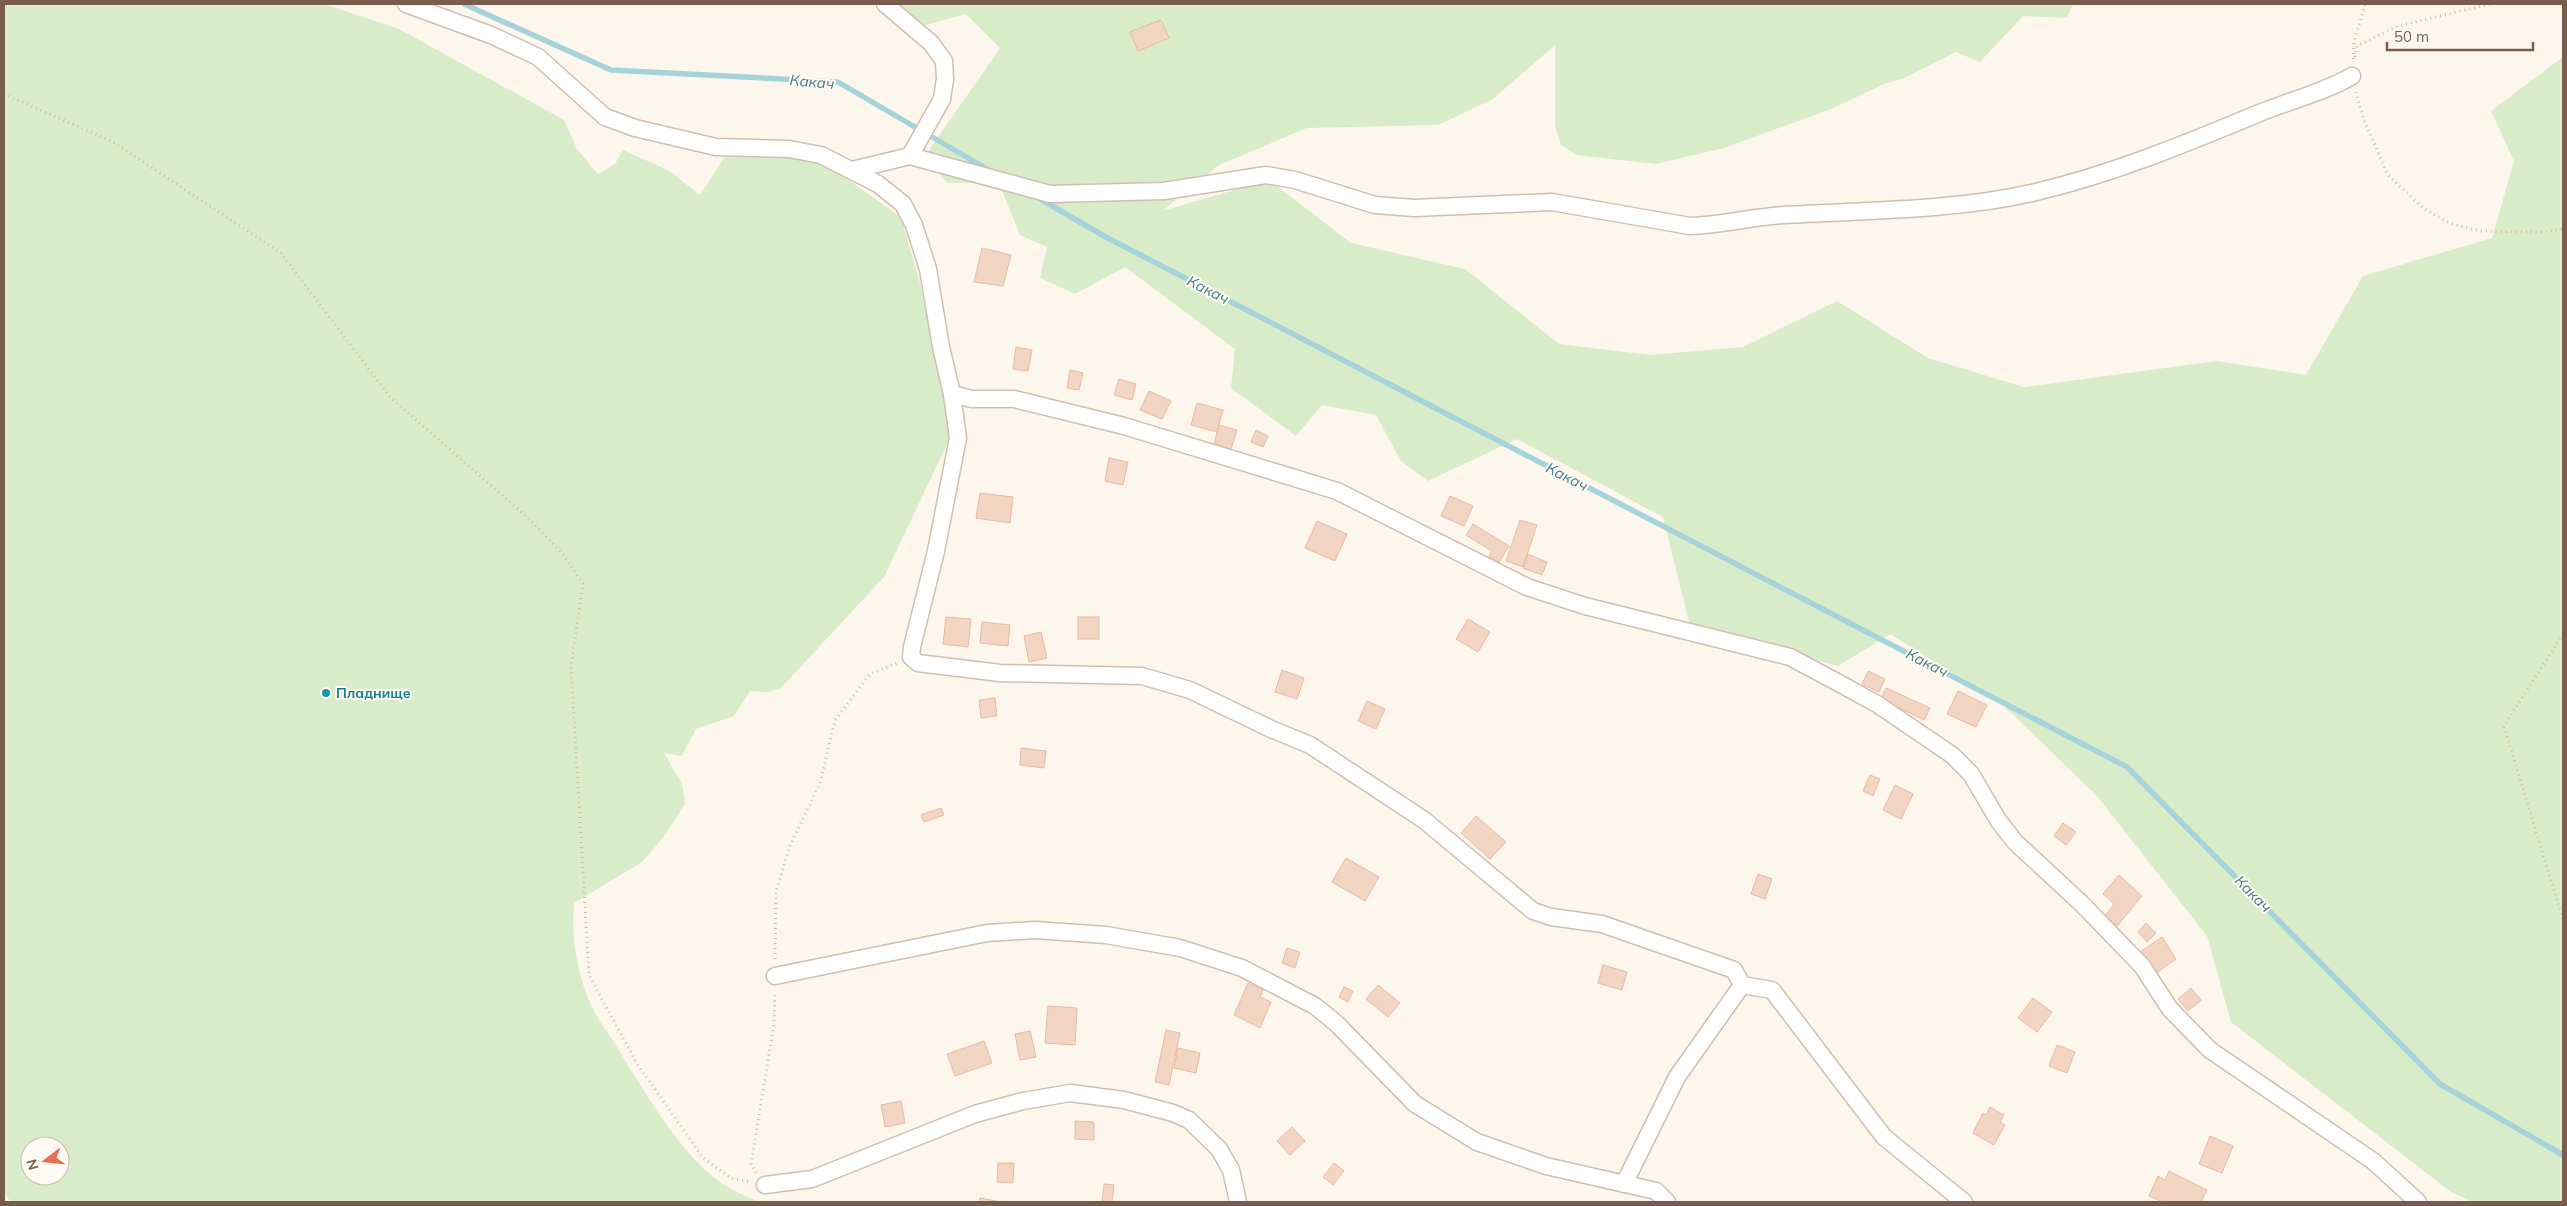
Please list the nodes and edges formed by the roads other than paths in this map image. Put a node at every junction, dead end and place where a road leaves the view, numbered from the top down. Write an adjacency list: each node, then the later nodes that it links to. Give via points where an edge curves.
1 (406, 4): 5 (street, via 538,56 590,106 620,123 716,147 789,149 821,154)
2 (885, 4): 4 (street, via 930,43 944,61 942,99)
3 (2352, 76): 4 (street, via 2190,142 2088,178 2035,192 1902,210 1769,216 1709,226 1690,226 1552,202 1414,208 1375,205 1295,180 1266,175 1164,191 1050,194)
4 (914, 149): 5 (street)
5 (852, 170): 6 (street, via 878,184 909,212 928,269)
6 (952, 394): 8 (street, via 958,438 911,657 918,663 1000,673 1142,676 1190,690 1310,745 1424,820 1534,910 1552,917 1602,924 1718,963 1734,970); 14 (street, via 972,399 1014,400 1124,426 1337,491 1527,587 1585,606 1790,658 1877,704 1945,750 1971,774 2015,842 2142,966 2170,1009 2210,1050 2373,1161)
7 (775, 976): 9 (street, via 987,933 1035,930 1106,935 1180,948 1242,968 1315,1006 1337,1024 1415,1104 1477,1142 1546,1166)
8 (1742, 985): 9 (street, via 1677,1077); 13 (street, via 1772,990 1884,1137)
9 (1624, 1184): 12 (street, via 1656,1191)
10 (765, 1185): 11 (street, via 812,1180 974,1114 1023,1101 1070,1094 1124,1100 1189,1120 1219,1149 1231,1170)
11 (1238, 1202)
12 (1667, 1202)
13 (1964, 1202)
14 (2418, 1202)

